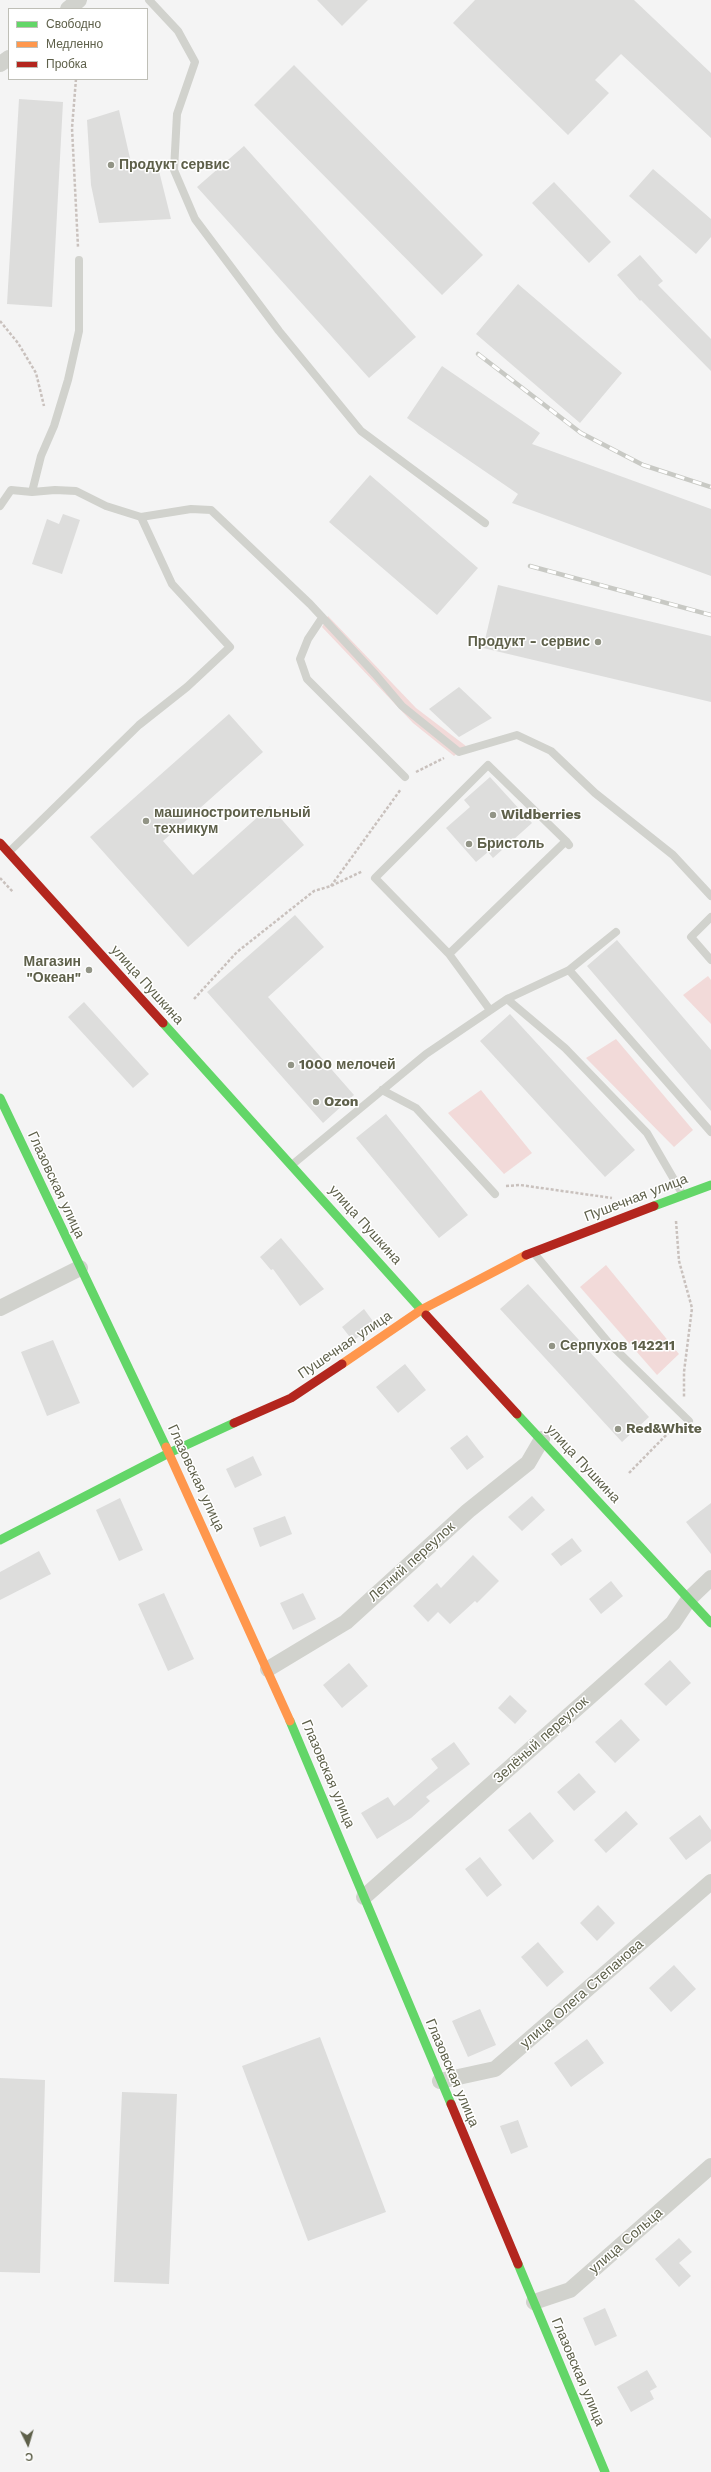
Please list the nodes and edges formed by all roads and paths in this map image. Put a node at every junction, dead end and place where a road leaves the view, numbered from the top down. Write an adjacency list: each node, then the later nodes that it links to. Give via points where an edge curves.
1 (79, 0): 3 (street)
2 (149, 0): 10 (lane, via 178,31 195,62 177,114 174,170 195,219 279,331 361,431)
3 (69, 8)
4 (79, 260): 7 (lane, via 80,331 68,380 41,456)
5 (0, 321): 6 (path, via 18,343 36,373)
6 (46, 410)
7 (32, 492): 8 (lane, via 11,490); 9 (lane, via 76,491 106,506)
8 (0, 506)
9 (141, 517): 11 (lane, via 191,509 211,510); 15 (lane, via 172,584 230,647 187,688 139,726)
10 (485, 523)
11 (322, 618): 12 (lane, via 402,706); 13 (lane, via 308,639 300,659 307,679)
12 (459, 752): 13 (path); 20 (lane, via 517,735 551,751 595,793 673,855)
13 (405, 777): 18 (path, via 399,793)
14 (0, 843): 15 (street, улица Пушкина)
15 (9, 852): 32 (street, улица Пушкина)
16 (367, 869): 18 (path)
17 (0, 878): 19 (path)
18 (331, 886): 26 (path, via 314,891 237,952)
19 (13, 892)
20 (711, 896)
21 (711, 917): 24 (lane, via 690,937)
22 (616, 932): 25 (lane)
23 (448, 954): 23 (lane, via 375,878 488,765 568,843); 28 (lane)
24 (711, 960)
25 (569, 970): 27 (lane); 31 (lane)
26 (194, 999)
27 (507, 999): 28 (lane); 35 (lane, via 565,1048 647,1133)
28 (490, 1010): 29 (lane, via 387,1081)
29 (382, 1090): 32 (lane); 34 (lane, via 416,1108)
30 (0, 1098): 38 (street, Глазовская улица)
31 (711, 1132)
32 (292, 1164): 40 (street, улица Пушкина)
33 (711, 1185): 35 (street, Пушечная улица)
34 (493, 1191): 36 (path, via 520,1185)
35 (683, 1195): 37 (street, Пушечная улица); 41 (path, via 676,1224 679,1261 692,1308 684,1372)
36 (618, 1199)
37 (532, 1252): 40 (street, Пушечная улица); 41 (lane, via 608,1342)
38 (80, 1268): 39 (street); 43 (street, Глазовская улица)
39 (0, 1308)
40 (421, 1310): 42 (street, улица Пушкина); 43 (street, Пушечная улица, via 291,1398)
41 (686, 1419): 44 (path)
42 (542, 1439): 47 (street, улица Пушкина); 49 (street, Летний переулок, via 528,1463 468,1511 346,1622)
43 (169, 1453): 45 (street, Пушечная улица); 49 (street, Глазовская улица)
44 (629, 1472)
45 (0, 1540)
46 (711, 1578): 47 (street, Зелёный переулок)
47 (689, 1599): 48 (street, улица Пушкина); 51 (street, Зелёный переулок, via 673,1623)
48 (711, 1623)
49 (268, 1669): 51 (street, Глазовская улица)
50 (711, 1882): 52 (street, улица Олега Степанова, via 495,2069)
51 (364, 1896): 52 (street, Глазовская улица)
52 (440, 2081): 54 (street, Глазовская улица)
53 (711, 2166): 54 (street, улица Сольца, via 570,2290)
54 (534, 2302): 55 (street, Глазовская улица)
55 (605, 2472)

